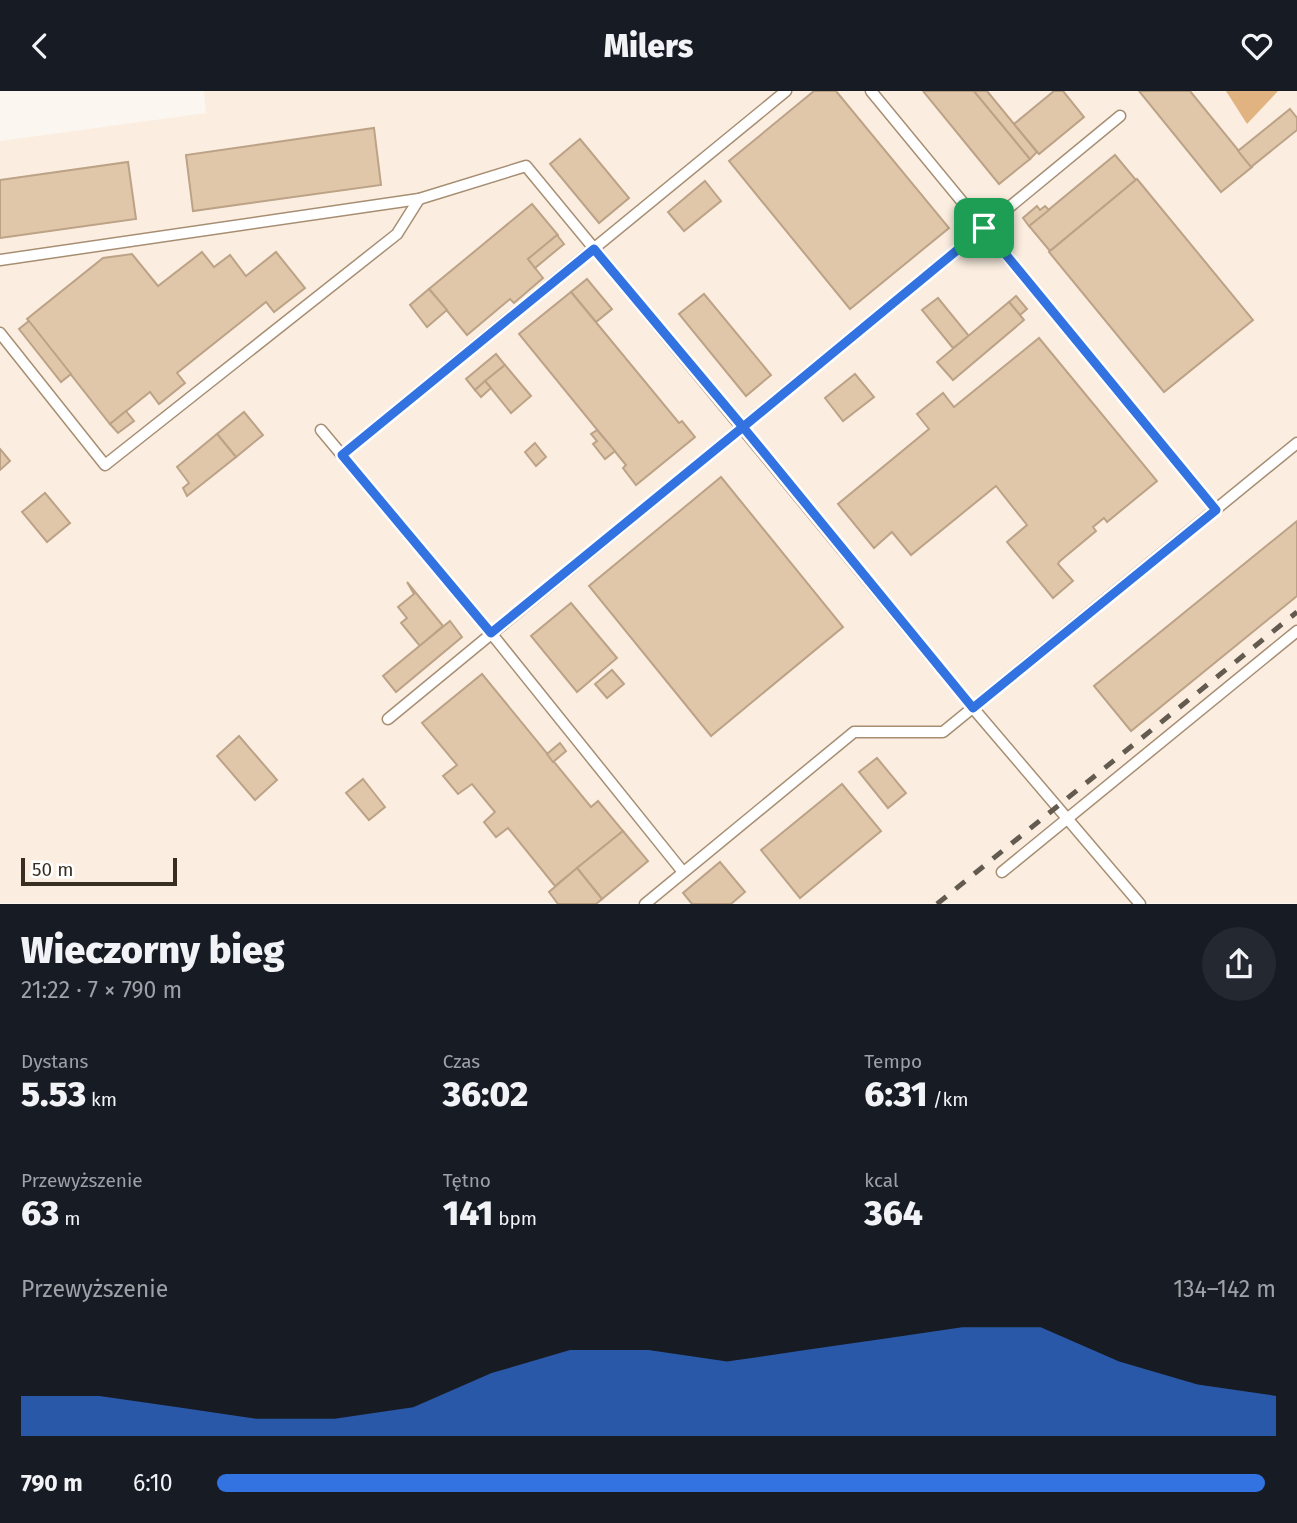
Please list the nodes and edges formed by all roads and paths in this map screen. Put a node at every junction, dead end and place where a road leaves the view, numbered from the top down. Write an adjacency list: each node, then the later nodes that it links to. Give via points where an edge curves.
1 (786, 91): 6 (lane)
2 (871, 91): 5 (lane)
3 (1120, 116): 5 (lane)
4 (419, 199): 6 (lane, via 526,166); 7 (lane); 8 (lane, via 397,233 105,465)
5 (984, 228): 9 (lane); 13 (lane)
6 (594, 249): 9 (lane); 12 (lane)
7 (0, 260)
8 (0, 334)
9 (743, 427): 15 (lane); 16 (lane)
10 (321, 430): 12 (lane)
11 (1297, 443): 13 (lane)
12 (342, 455): 15 (lane)
13 (1216, 510): 16 (lane)
14 (1297, 631): 18 (lane)
15 (491, 633): 17 (lane); 20 (lane)
16 (973, 708): 18 (lane); 20 (lane, via 943,732 854,733)
17 (388, 719)
18 (1069, 818): 19 (lane); 22 (lane)
19 (1002, 872)
20 (683, 873): 21 (lane)
21 (645, 904)
22 (1140, 904)

